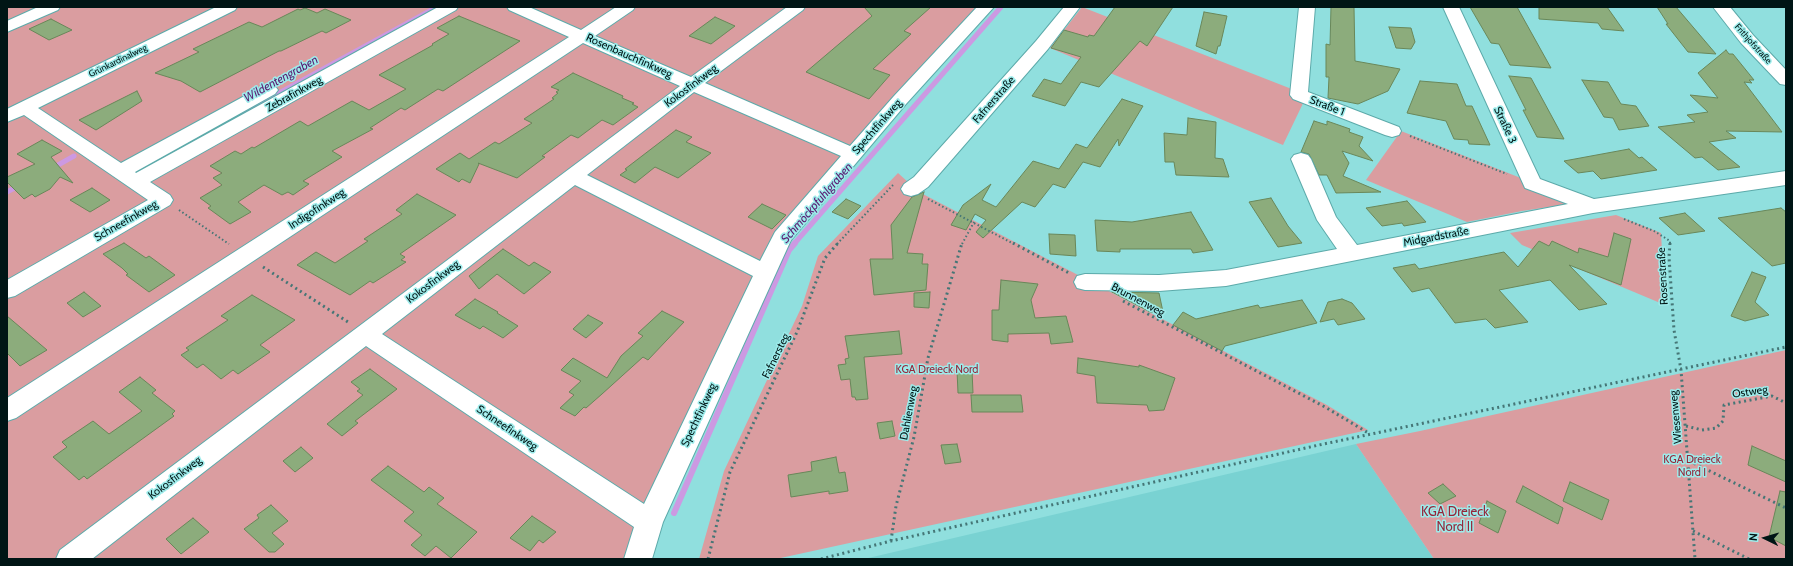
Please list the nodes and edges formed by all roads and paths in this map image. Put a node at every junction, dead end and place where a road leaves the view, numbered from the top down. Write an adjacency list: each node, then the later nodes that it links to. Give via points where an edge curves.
1 (52, 7): 13 (street)
2 (229, 7): 17 (street, Grünkardinalweg)
3 (422, 7): 22 (street, Zebrafinkweg)
4 (450, 7): 25 (street, Zebrafinkweg)
5 (515, 7): 14 (street, Rosenbauchfinkweg)
6 (627, 7): 14 (street, Indigofinkweg)
7 (797, 7): 16 (street, Kokosfinkweg)
8 (986, 7): 20 (street, Spechtfinkweg)
9 (1072, 7): 27 (street, Fafnerstraße, via 1042,45 921,182)
10 (1307, 7): 19 (street, Straße 1, via 1299,95)
11 (1451, 7): 26 (street, Straße 3)
12 (1722, 7): 15 (street, Frithjofstraße, via 1747,39)
13 (7, 27)
14 (582, 36): 16 (street, Rosenbauchfinkweg); 39 (street, Indigofinkweg)
15 (1786, 80)
16 (692, 85): 20 (street, Rosenbauchfinkweg); 23 (street, Kokosfinkweg)
17 (25, 107): 18 (street, Grünkardinalweg); 22 (street, Schneefinkweg)
18 (7, 116)
19 (1392, 131): 26 (path)
20 (852, 154): 31 (street, Spechtfinkweg, via 782,237)
21 (1301, 159): 30 (street, via 1327,220)
22 (121, 171): 25 (street, Schneefinkweg)
23 (574, 176): 31 (street); 35 (street, Kokosfinkweg)
24 (1786, 178): 28 (street, Midgardstraße)
25 (137, 181): 33 (street, Schneefinkweg, via 163,200)
26 (1532, 183): 28 (street)
27 (904, 186): 29 (path); 49 (path, Fafnersteg, via 867,211 825,258 797,332 730,472)
28 (1593, 206): 30 (street, Midgardstraße); 37 (path, Rosenstraße, via 1654,231 1670,242 1674,330)
29 (974, 222): 32 (path); 46 (path, Dahlienweg, via 960,248 928,358 914,437 896,506)
30 (1353, 254): 32 (street, Midgardstraße, via 1226,278 1159,283)
31 (765, 273): 44 (street, Spechtfinkweg)
32 (1085, 282)
33 (7, 290)
34 (1118, 299): 41 (path, Brunnenweg, via 1325,407)
35 (365, 334): 44 (street, Schneefinkweg); 47 (street, Kokosfinkweg)
36 (1786, 347): 37 (path)
37 (1681, 370): 40 (path, Wiesenweg); 41 (path)
38 (1786, 403): 40 (path, Ostweg, via 1772,396 1724,405 1723,421 1716,428 1702,430)
39 (7, 411)
40 (1686, 426): 42 (path, Wiesenweg)
41 (1371, 435): 46 (path)
42 (1688, 461): 43 (path); 45 (path, Wiesenweg)
43 (1786, 508)
44 (649, 522): 48 (street, Spechtfinkweg)
45 (1693, 530): 51 (path, Wiesenweg); 52 (path)
46 (891, 541): 50 (path)
47 (70, 559)
48 (638, 559)
49 (708, 559)
50 (821, 559)
51 (1695, 559)
52 (1749, 559)

